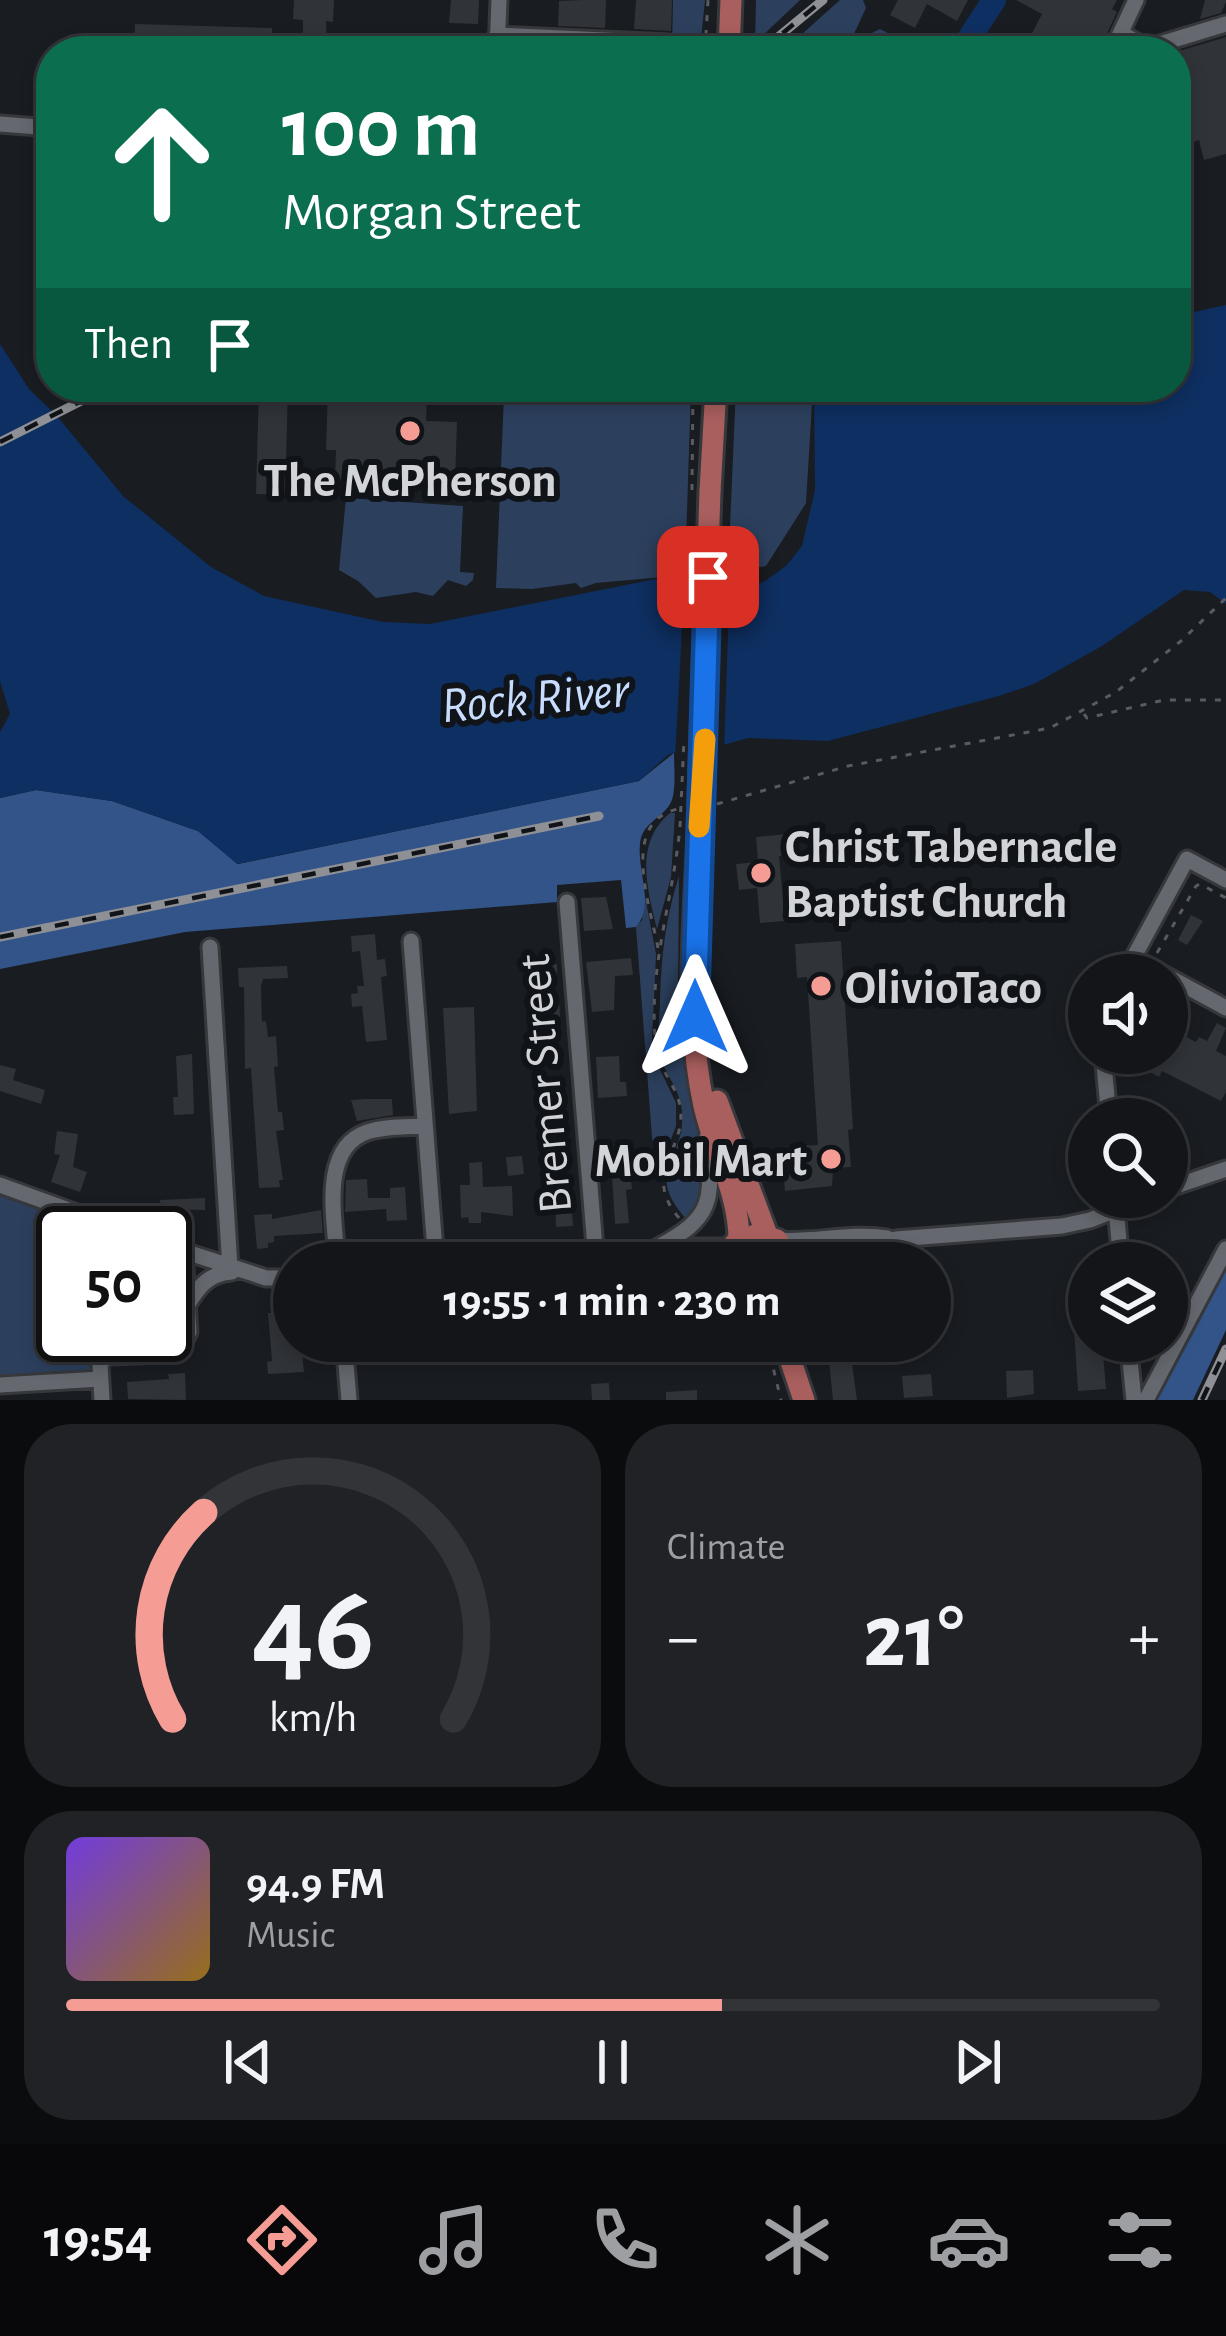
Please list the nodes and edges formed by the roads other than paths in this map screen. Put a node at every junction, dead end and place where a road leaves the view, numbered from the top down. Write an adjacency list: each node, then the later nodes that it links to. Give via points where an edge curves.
1 (499, 0): 6 (street)
2 (731, 0): 7 (main road)
3 (1136, 0): 5 (street)
4 (1226, 24): 10 (street)
5 (1121, 33): 8 (street); 9 (street)
6 (497, 36)
7 (730, 36)
8 (1120, 36)
9 (1126, 36)
10 (1186, 36)
11 (0, 124): 12 (street)
12 (36, 127)
13 (714, 402): 21 (main road, bridge, via 701,490 689,821)
14 (1226, 880): 18 (street, via 1187,859)
15 (567, 902): 33 (street, Bremer Street)
16 (411, 941): 23 (street)
17 (210, 947): 41 (street)
18 (1145, 954)
19 (1188, 988): 20 (street)
20 (1226, 1008)
21 (696, 1044): 22 (main road); 29 (main road)
22 (704, 1104): 34 (street, via 709,1199 691,1229); 35 (main road, via 739,1216)
23 (425, 1126): 31 (street, via 366,1132 349,1142 336,1161); 32 (street)
24 (1226, 1169): 25 (street)
25 (1188, 1183)
26 (0, 1184): 27 (street)
27 (59, 1206)
28 (1082, 1218): 30 (street)
29 (772, 1238): 30 (street); 36 (main road, via 748,1235); 37 (main road)
30 (896, 1239): 38 (street)
31 (337, 1242)
32 (434, 1242)
33 (595, 1242)
34 (667, 1242)
35 (734, 1242)
36 (741, 1242)
37 (775, 1242)
38 (880, 1242)
39 (1226, 1249): 55 (street)
40 (192, 1255): 41 (street)
41 (236, 1269): 42 (street); 43 (street, via 214,1274)
42 (273, 1278)
43 (192, 1298)
44 (102, 1362): 49 (street)
45 (346, 1362): 52 (street)
46 (792, 1362): 53 (main road)
47 (805, 1362): 53 (main road)
48 (1130, 1362): 54 (street)
49 (100, 1379): 50 (street); 51 (street)
50 (0, 1385)
51 (102, 1400)
52 (349, 1400)
53 (807, 1400)
54 (1134, 1400)
55 (1146, 1400)

